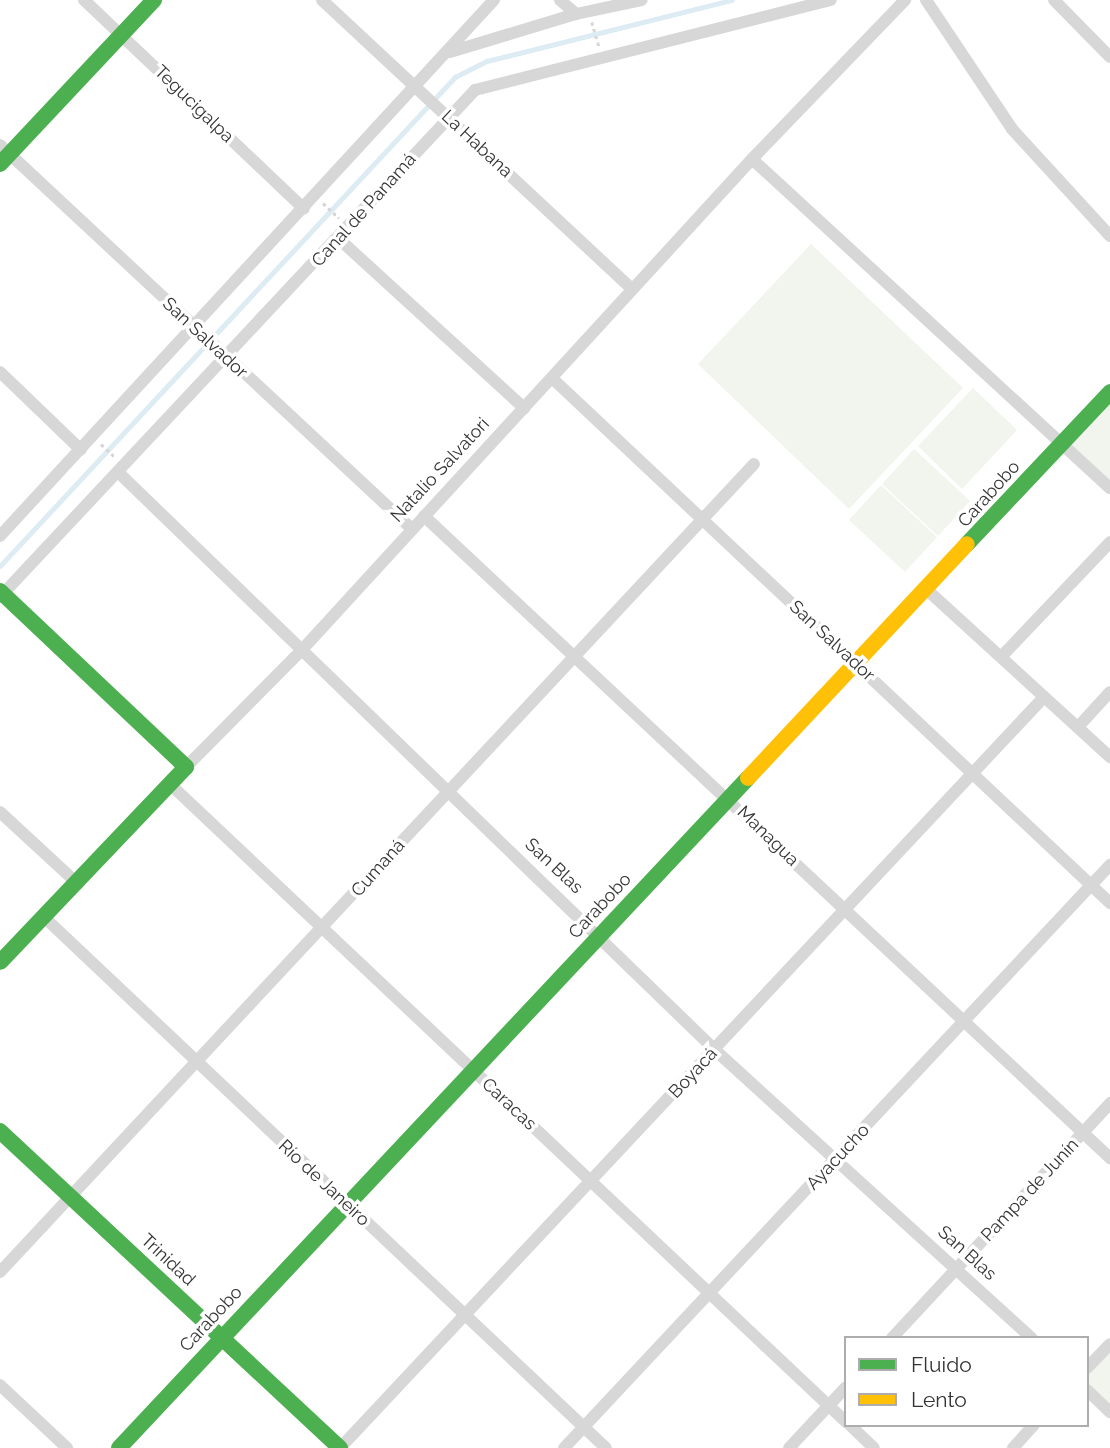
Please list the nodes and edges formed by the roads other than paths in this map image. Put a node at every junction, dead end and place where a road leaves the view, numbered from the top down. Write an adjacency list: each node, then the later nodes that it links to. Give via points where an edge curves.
1 (84, 0): 12 (street, Tegucigalpa)
2 (154, 0): 12 (street)
3 (322, 0): 15 (street, La Habana)
4 (494, 0): 13 (street)
5 (560, 0): 11 (street)
6 (642, 0): 11 (street)
7 (831, 0): 16 (street, Canal de Panamá, via 485,84)
8 (926, 0): 20 (street, via 1012,129)
9 (1054, 0): 14 (street)
10 (902, 1): 18 (street, Natalio Salvatori)
11 (576, 14): 13 (street)
12 (121, 35): 17 (street); 19 (street, Tegucigalpa)
13 (450, 52): 15 (street)
14 (1110, 57)
15 (416, 89): 16 (street, La Habana); 19 (street)
16 (449, 117): 21 (street, Canal de Panamá); 22 (street, La Habana)
17 (3, 155): 23 (street, San Salvador)
18 (752, 159): 22 (street, Natalio Salvatori); 29 (street)
19 (304, 209): 23 (street)
20 (1110, 236)
21 (339, 239): 24 (street, Canal de Panamá); 28 (street)
22 (632, 289): 26 (street, Natalio Salvatori)
23 (194, 329): 24 (street, San Salvador); 30 (street)
24 (226, 357): 32 (street, Canal de Panamá); 36 (street, San Salvador)
25 (0, 372): 30 (street)
26 (553, 379): 28 (street, Natalio Salvatori); 35 (street, San Salvador)
27 (1110, 392): 29 (street, Carabobo)
28 (524, 408): 34 (street, Natalio Salvatori)
29 (1062, 442): 33 (street); 39 (street, Carabobo)
30 (81, 450): 37 (street)
31 (754, 464): 35 (street, Cumaná)
32 (121, 469): 40 (street, Canal de Panamá); 41 (street, San Blas)
33 (1110, 488)
34 (424, 516): 36 (street, Natalio Salvatori); 42 (street, Managua)
35 (703, 522): 42 (street, Cumaná); 44 (street, San Salvador)
36 (412, 529): 41 (street, Natalio Salvatori)
37 (0, 536)
38 (1110, 542): 43 (street)
39 (925, 589): 43 (street); 44 (street, Carabobo)
40 (1, 594): 49 (street)
41 (300, 652): 49 (street, Natalio Salvatori); 52 (street, San Blas)
42 (576, 656): 52 (street, Cumaná); 53 (street, Managua)
43 (1002, 656): 46 (street)
44 (857, 664): 50 (street, San Salvador); 53 (street, Carabobo)
45 (1110, 692): 47 (street)
46 (1044, 697): 47 (street); 50 (street, Boyacá)
47 (1078, 727): 48 (street)
48 (1110, 757)
49 (186, 767): 51 (street, Natalio Salvatori)
50 (975, 774): 57 (street, San Salvador); 59 (street, Boyacá)
51 (172, 786): 56 (street, Natalio Salvatori); 61 (street, Caracas)
52 (447, 791): 61 (street, Cumaná); 62 (street, San Blas)
53 (728, 798): 59 (street, Managua); 62 (street, Carabobo)
54 (0, 812): 56 (street)
55 (1110, 865): 57 (street, Ayacucho)
56 (78, 884): 60 (street, Natalio Salvatori)
57 (1090, 885): 58 (street, San Salvador); 64 (street, Ayacucho)
58 (1110, 903)
59 (845, 909): 64 (street, Managua); 65 (street, Boyacá)
60 (44, 918): 63 (street, Natalio Salvatori); 66 (street, Río de Janeiro)
61 (323, 929): 66 (street, Cumaná); 67 (street, Caracas)
62 (599, 934): 65 (street, San Blas); 67 (street, Carabobo)
63 (0, 962)
64 (964, 1022): 70 (street, Managua); 72 (street, Ayacucho)
65 (715, 1049): 72 (street, San Blas); 73 (street, Boyacá)
66 (195, 1065): 74 (street, Cumaná); 75 (street, Río de Janeiro)
67 (471, 1069): 73 (street, Caracas); 75 (street, Carabobo)
68 (1110, 1103): 70 (street, Pampa de Junín)
69 (0, 1131): 74 (street, Trinidad)
70 (1083, 1133): 71 (street, Managua); 76 (street, Pampa de Junín)
71 (1110, 1158)
72 (836, 1160): 76 (street, San Blas); 78 (street, Ayacucho)
73 (593, 1182): 78 (street, Caracas); 79 (street, Boyacá)
74 (70, 1196): 77 (street, Cumaná); 80 (street, Trinidad)
75 (346, 1203): 79 (street, Río de Janeiro); 80 (street, Carabobo)
76 (956, 1269): 81 (street, Pampa de Junín); 82 (street, San Blas)
77 (0, 1272)
78 (710, 1292): 88 (street, Caracas); 91 (street, Ayacucho)
79 (464, 1316): 91 (street, Río de Janeiro); 96 (street, Boyacá)
80 (221, 1335): 95 (street, Carabobo); 96 (street, Trinidad)
81 (894, 1336)
82 (1029, 1336)
83 (1110, 1344): 84 (street)
84 (1089, 1366)
85 (0, 1385): 94 (street)
86 (844, 1389): 88 (street)
87 (1089, 1392): 89 (street)
88 (828, 1406): 90 (street, Caracas); 99 (street)
89 (1110, 1412)
90 (844, 1420)
91 (584, 1427): 97 (street, Ayacucho); 98 (street, Río de Janeiro)
92 (852, 1427): 100 (street)
93 (1032, 1427): 101 (street)
94 (67, 1448)
95 (119, 1448)
96 (340, 1448)
97 (564, 1448)
98 (606, 1448)
99 (789, 1448)
100 (874, 1448)
101 (1013, 1448)

